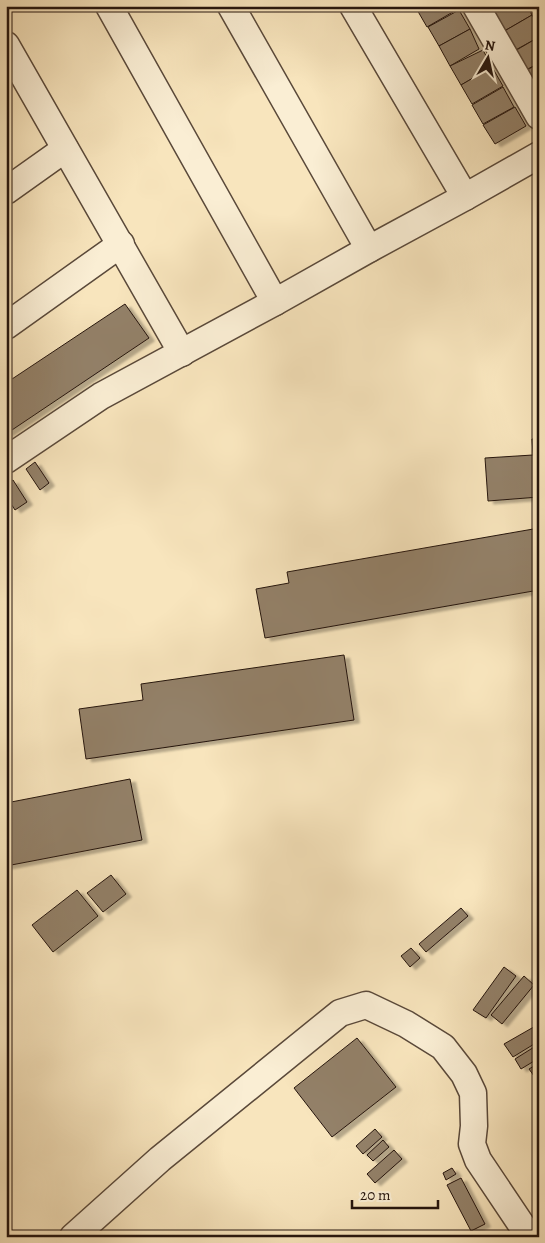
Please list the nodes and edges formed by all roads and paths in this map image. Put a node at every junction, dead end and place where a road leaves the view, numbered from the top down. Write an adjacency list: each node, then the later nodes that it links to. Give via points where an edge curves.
1 (109, 6): 13 (street)
2 (231, 6): 12 (street)
3 (353, 6): 10 (street)
4 (476, 6): 6 (street)
5 (6, 45): 7 (street)
6 (539, 116)
7 (65, 149): 9 (street); 11 (street)
8 (539, 155): 10 (street)
9 (6, 191)
10 (465, 197): 12 (street)
11 (121, 244): 14 (street); 15 (street)
12 (369, 249): 13 (street)
13 (276, 302): 15 (street)
14 (6, 326)
15 (182, 353): 16 (street, via 101,396)
16 (6, 460)
17 (529, 1236): 18 (street, via 478,1160 472,1144 473,1093 464,1074 443,1047 366,1005 340,1013 160,1159)
18 (73, 1237)

